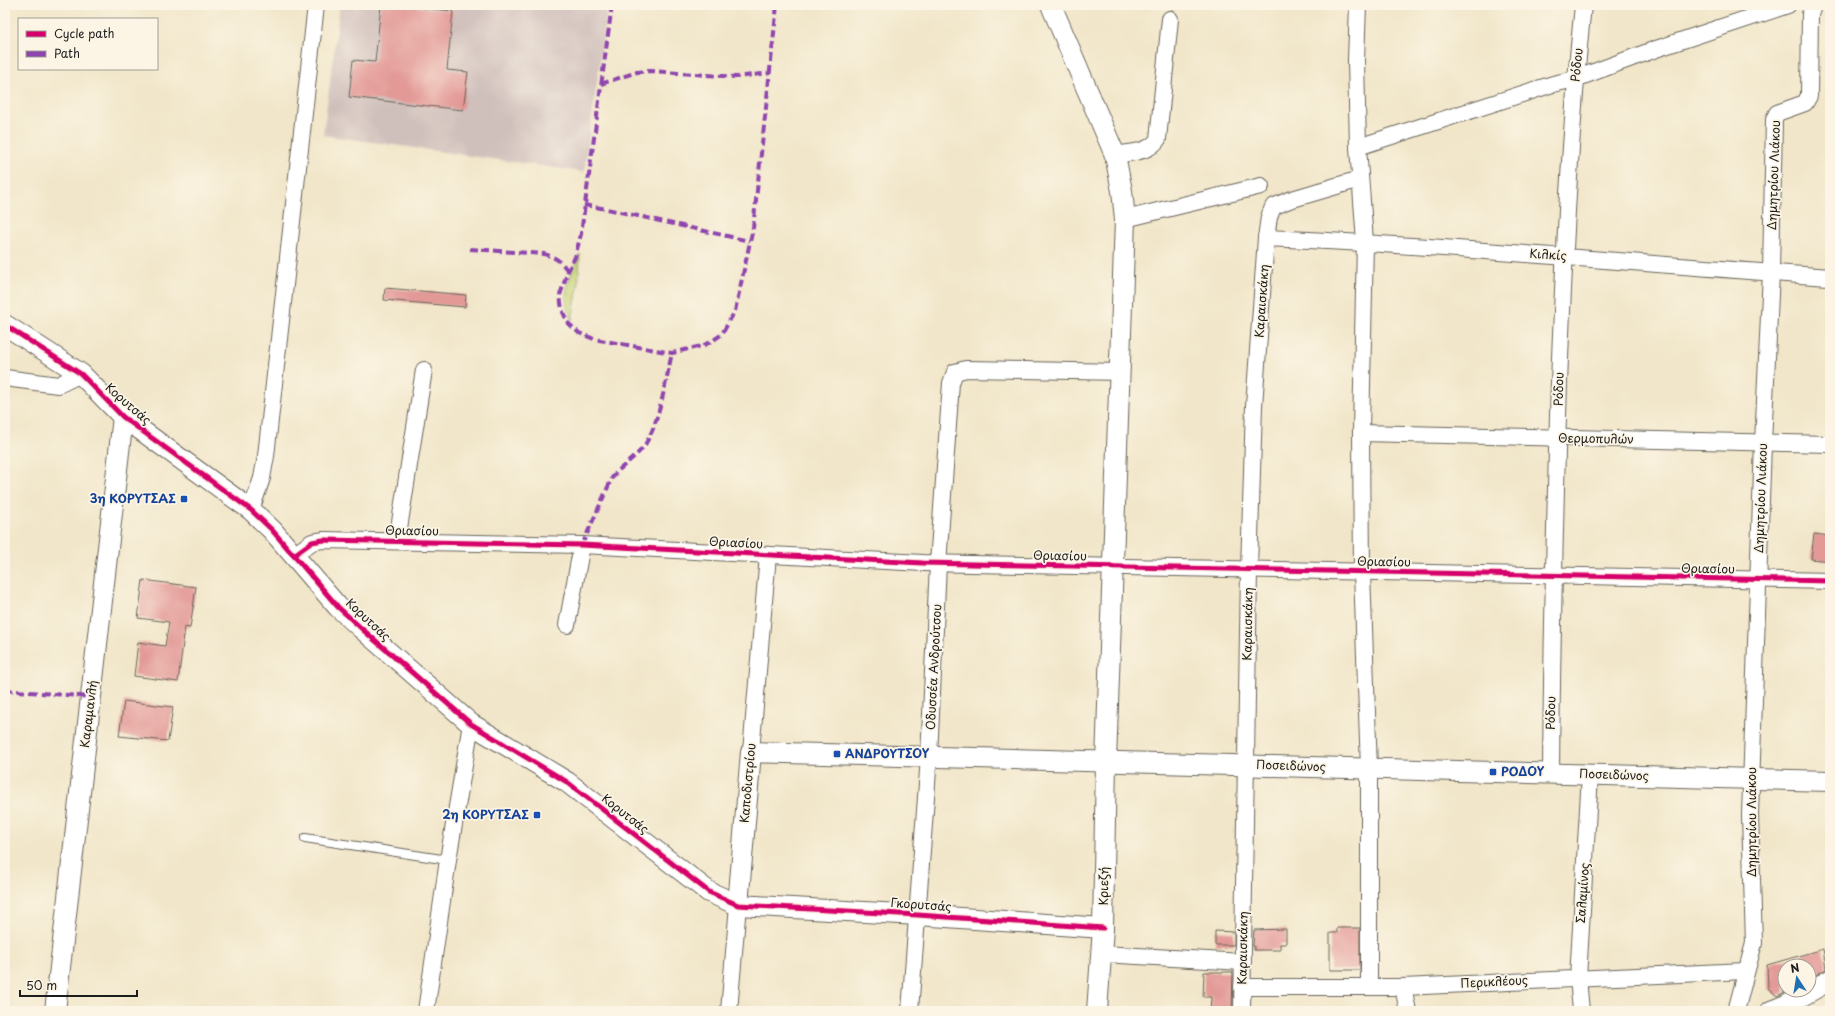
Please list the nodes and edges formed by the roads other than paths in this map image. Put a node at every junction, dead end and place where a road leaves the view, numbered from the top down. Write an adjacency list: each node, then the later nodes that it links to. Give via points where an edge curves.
1 (316, 5): 29 (street, via 266,456 262,478)
2 (1051, 5): 10 (street, Κριεζή)
3 (1358, 5): 9 (street)
4 (1583, 5): 8 (street, Ρόδου)
5 (1788, 5): 8 (street)
6 (1813, 5): 17 (street, Δημητρίου Λιάκου, via 1810,14 1809,96 1805,103 1777,113 1774,119)
7 (1170, 18): 10 (street, via 1158,139 1154,146 1146,150)
8 (1575, 79): 9 (street); 16 (street, Ρόδου)
9 (1358, 147): 11 (street)
10 (1115, 155): 13 (street, Κριεζή)
11 (1360, 179): 14 (street, Καραισκάκη, via 1273,207); 15 (street)
12 (1261, 186): 13 (street)
13 (1125, 219): 21 (street, Κριεζή)
14 (1266, 238): 15 (street, Κιλκίς); 36 (street, Καραισκάκη, via 1254,406)
15 (1365, 242): 16 (street, Κιλκίς); 25 (street)
16 (1564, 256): 17 (street, Κιλκίς); 26 (street, Ρόδου)
17 (1771, 273): 18 (street, Κιλκίς); 27 (street, Δημητρίου Λιάκου)
18 (1830, 277)
19 (5, 325): 22 (street, Κορυτσάς)
20 (424, 370): 30 (street)
21 (1121, 372): 34 (street, Οδυσσέα Ανδρούτσου, via 966,369 955,372 951,383); 35 (street, Κριεζή)
22 (81, 374): 23 (street, via 58,385); 24 (street, Κορυτσάς)
23 (5, 378)
24 (123, 417): 29 (street, Κορυτσάς); 65 (street, Καραμανλή)
25 (1361, 433): 26 (street, Θερμοπυλών); 37 (street)
26 (1557, 438): 27 (street, Θερμοπυλών); 38 (street, Ρόδου)
27 (1763, 443): 28 (street, Θερμοπυλών); 39 (street, Δημητρίου Λιάκου)
28 (1830, 444)
29 (251, 510): 32 (street, Κορυτσάς)
30 (397, 541): 31 (street, Θριασίου); 32 (street, Θριασίου, via 323,540 312,542)
31 (582, 545): 33 (street, Θριασίου); 41 (street)
32 (294, 555): 42 (street, Κορυτσάς, via 338,607)
33 (768, 555): 34 (street, Θριασίου); 43 (street, Καποδιστρίου)
34 (938, 564): 35 (street, Θριασίου); 44 (street, Οδυσσέα Ανδρούτσου)
35 (1113, 567): 36 (street, Θριασίου); 45 (street, Κριεζή)
36 (1249, 570): 37 (street, Θριασίου); 46 (street, Καραισκάκη)
37 (1362, 572): 38 (street, Θριασίου); 47 (street)
38 (1553, 576): 39 (street, Θριασίου); 48 (street, Ρόδου)
39 (1758, 580): 40 (street, Θριασίου); 50 (street, Δημητρίου Λιάκου)
40 (1830, 581)
41 (567, 626)
42 (472, 724): 53 (street); 54 (street, Κορυτσάς, via 567,782 708,892)
43 (751, 752): 44 (street, Ποσειδώνος); 54 (street, Καποδιστρίου)
44 (929, 757): 45 (street, Ποσειδώνος); 55 (street, Οδυσσέα Ανδρούτσου)
45 (1106, 762): 46 (street, Ποσειδώνος); 56 (street, Κριεζή)
46 (1246, 765): 47 (street, Ποσειδώνος); 58 (street, Καραισκάκη)
47 (1369, 769): 48 (street, Ποσειδώνος); 62 (street)
48 (1550, 774): 49 (street, Ποσειδώνος)
49 (1590, 775): 50 (street, Ποσειδώνος); 60 (street, Σαλαμίνος)
50 (1752, 779): 51 (street, Ποσειδώνος); 59 (street, Δημητρίου Λιάκου, via 1754,943)
51 (1830, 781)
52 (305, 838): 53 (lane)
53 (448, 860): 66 (street)
54 (738, 905): 55 (street, Γκορυτσάς); 67 (street, Καποδιστρίου)
55 (918, 915): 56 (street, Γκορυτσάς); 68 (street, Οδυσσέα Ανδρούτσου)
56 (1103, 928): 57 (street, Κριεζή)
57 (1102, 954): 58 (street); 69 (street, Κριεζή)
58 (1243, 962): 63 (street, Καραισκάκη)
59 (1745, 971): 60 (street, Περικλέους); 73 (street, Δημητρίου Λιάκου)
60 (1578, 978): 64 (street, Περικλέους); 72 (street, Σαλαμίνος)
61 (1830, 980): 74 (street)
62 (1369, 986): 63 (street, Περικλέους); 64 (street, Περικλέους)
63 (1242, 987): 70 (street, Καραισκάκη)
64 (1403, 987): 71 (street)
65 (55, 1011)
66 (426, 1011)
67 (730, 1011)
68 (910, 1011)
69 (1097, 1011)
70 (1242, 1011)
71 (1408, 1011)
72 (1581, 1011)
73 (1736, 1011)
74 (1771, 1011)

